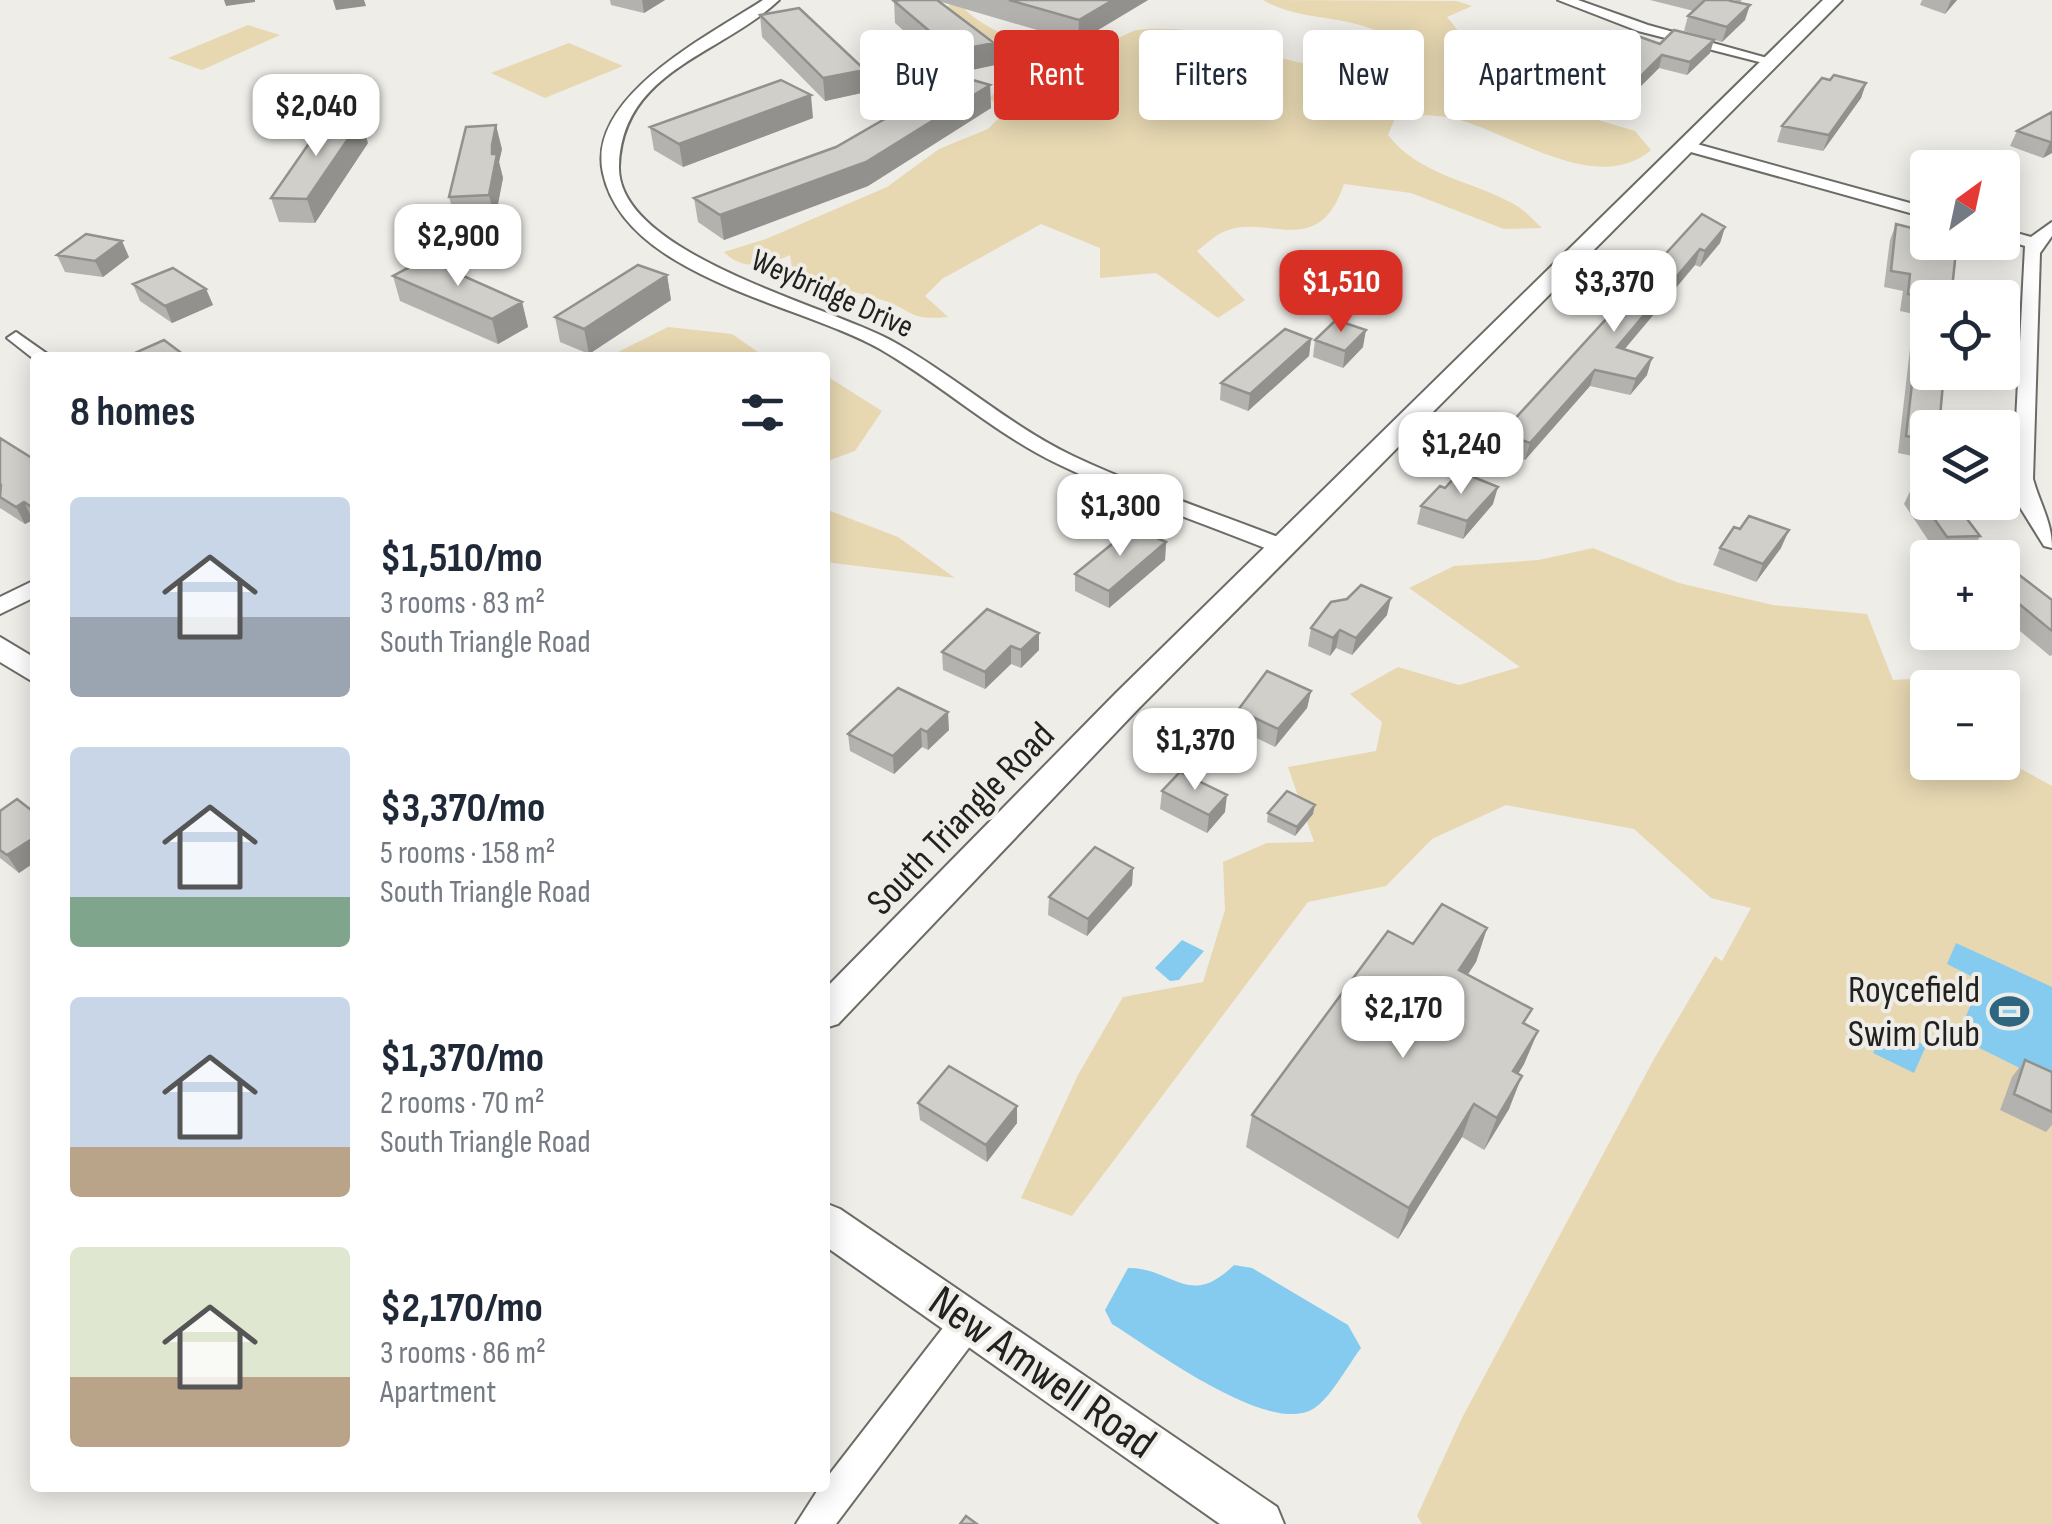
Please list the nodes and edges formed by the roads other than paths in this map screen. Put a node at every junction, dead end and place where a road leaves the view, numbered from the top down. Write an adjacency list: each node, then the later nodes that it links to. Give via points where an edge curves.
1 (772, 0): 13 (street, Weybridge Drive, via 651,80 617,122 610,170 637,222 698,265 885,344 1063,458)
2 (1564, 0): 4 (street)
3 (1833, 0): 4 (street, South Triangle Road)
4 (1771, 61): 5 (street, South Triangle Road)
5 (1686, 146): 6 (street); 13 (street, South Triangle Road)
6 (1910, 208)
7 (2052, 227): 9 (street)
8 (2020, 239): 9 (street)
9 (2034, 243): 12 (street, via 2023,479 2029,504)
10 (16, 338): 11 (street)
11 (36, 352)
12 (2052, 540)
13 (1283, 547): 18 (street, South Triangle Road)
14 (30, 590): 15 (street)
15 (0, 607)
16 (0, 647): 17 (street)
17 (30, 668)
18 (830, 1008)
19 (830, 1225): 20 (street, New Amwell Road)
20 (968, 1322): 21 (street); 22 (street, New Amwell Road)
21 (814, 1524)
22 (1260, 1524)

